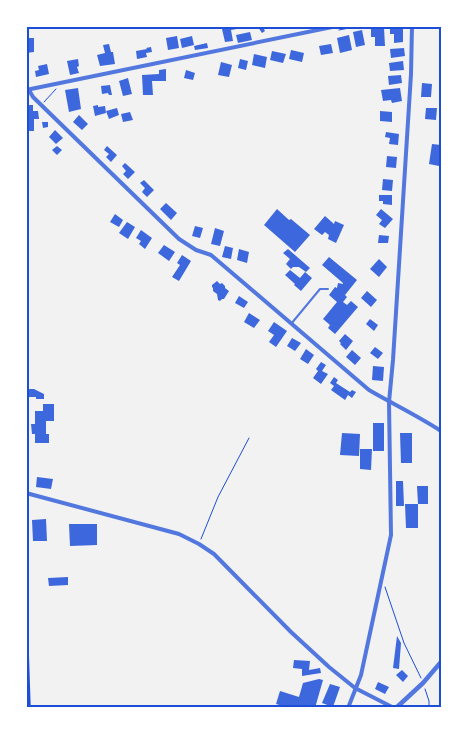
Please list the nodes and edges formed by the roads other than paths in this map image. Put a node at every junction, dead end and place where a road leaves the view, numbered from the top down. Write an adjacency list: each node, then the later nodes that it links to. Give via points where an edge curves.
1 (412, 26): 6 (street)
2 (338, 28): 3 (street)
3 (28, 90): 5 (street, via 179,239 210,255)
4 (328, 289): 5 (lane, via 320,289)
5 (291, 324): 6 (street, via 369,390)
6 (389, 402): 7 (street); 11 (street, via 391,535)
7 (441, 431)
8 (26, 493): 11 (street, via 178,534 199,544 214,554 329,667)
9 (26, 648): 12 (main road)
10 (441, 662): 14 (street)
11 (356, 688): 13 (street); 14 (street)
12 (28, 708)
13 (348, 708)
14 (395, 708)

